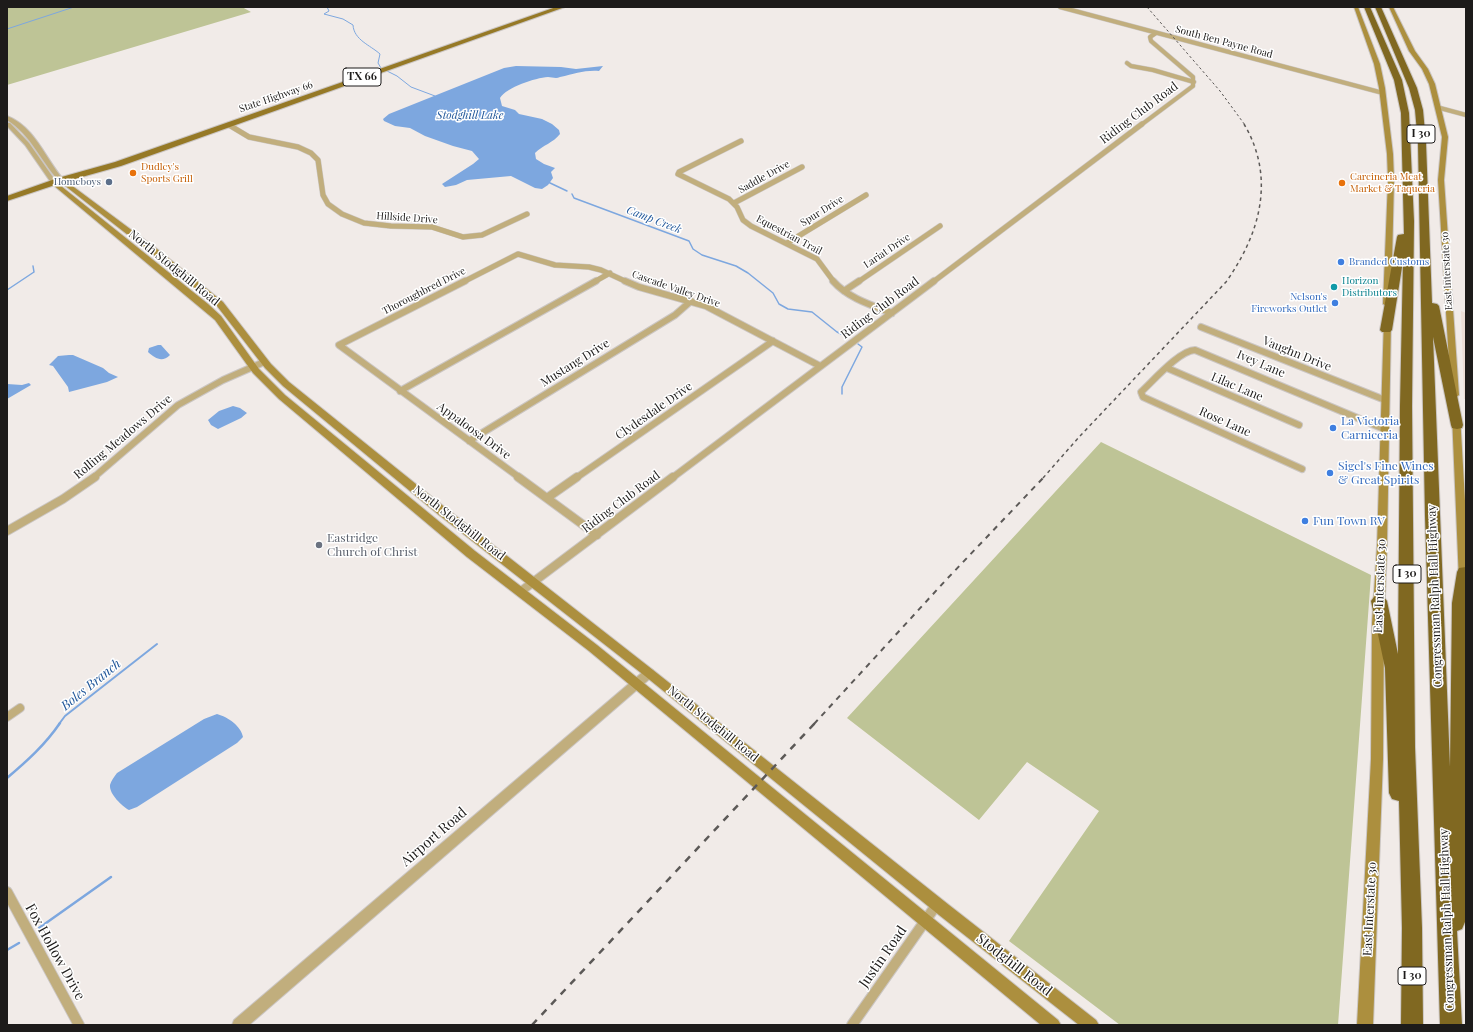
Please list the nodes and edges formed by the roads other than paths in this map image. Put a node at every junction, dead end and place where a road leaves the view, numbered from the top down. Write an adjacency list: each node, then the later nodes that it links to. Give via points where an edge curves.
1 (562, 7): 19 (main road, State Highway 66 / TX 66)
2 (1060, 7): 10 (street, South Ben Payne Road)
3 (1356, 7): 14 (main road, East Interstate 30, via 1378,64)
4 (1362, 7): 12 (highway)
5 (1367, 7): 12 (highway, I 30)
6 (1378, 7): 9 (highway, Congressman Ralph Hall Highway / I 30)
7 (1382, 7): 9 (highway)
8 (1391, 7): 15 (main road, East Interstate 30, via 1412,51 1428,74)
9 (1383, 18): 31 (highway, Congressman Ralph Hall Highway / I 30, via 1414,88 1419,110 1423,158)
10 (1156, 33): 13 (street, Riding Club Road, via 1150,37 1150,41 1193,77); 14 (street, South Ben Payne Road)
11 (1127, 63): 13 (street, via 1130,66)
12 (1390, 63): 27 (highway, I 30, via 1398,80 1405,113)
13 (1194, 82): 35 (street, Riding Club Road, via 1193,86)
14 (1383, 93): 37 (main road, East Interstate 30, via 1391,180)
15 (1440, 108): 16 (street); 48 (main road, East Interstate 30, via 1445,137 1441,180)
16 (1466, 115)
17 (7, 118): 22 (street, North Stodghill Road, via 32,137)
18 (7, 123): 22 (street, North Stodghill Road)
19 (229, 125): 22 (main road, State Highway 66 / TX 66, via 118,164); 26 (street, Hillside Drive, via 249,136 298,147 311,153 318,160 323,195 328,204 342,214 373,225 432,227 463,237 482,235)
20 (741, 141): 25 (street, Equestrian Trail, via 678,174 721,194)
21 (802, 166): 25 (street, Saddle Drive)
22 (58, 181): 24 (main road, TX 66); 40 (main road, North Stodghill Road, via 215,300); 43 (main road, North Stodghill Road, via 218,318)
23 (866, 195): 29 (street, Spur Drive)
24 (7, 199)
25 (734, 203): 29 (street, Equestrian Trail, via 743,220)
26 (527, 214)
27 (1409, 221): 37 (highway, via 1403,227); 67 (highway, I 30, via 1406,747)
28 (940, 226): 33 (street, Lariat Drive)
29 (787, 244): 33 (street, Equestrian Trail, via 818,259 831,279)
30 (518, 254): 32 (street, Cascade Valley Drive, via 555,264 589,267); 39 (street, Thoroughbred Drive)
31 (1425, 257): 48 (highway); 68 (highway, Congressman Ralph Hall Highway / I 30)
32 (610, 273): 34 (street, Cascade Valley Drive, via 639,287); 44 (street)
33 (844, 291): 35 (street, Equestrian Trail)
34 (691, 301): 38 (street, Cascade Valley Drive); 50 (street, Mustang Drive, via 675,315)
35 (892, 313): 41 (street, Riding Club Road)
36 (1201, 327): 46 (street, Vaughn Drive)
37 (1386, 330): 46 (main road, East Interstate 30)
38 (773, 341): 41 (street, Cascade Valley Drive); 52 (street, Clydesdale Drive)
39 (339, 345): 44 (street, Appaloosa Drive)
40 (266, 364): 43 (street, Rolling Meadows Drive); 56 (main road, North Stodghill Road, via 292,389)
41 (820, 366): 54 (street, Riding Club Road)
42 (1167, 368): 45 (street, Ivey Lane, via 1144,388); 47 (street, Lilac Lane); 49 (street, Ivey Lane, via 1188,351 1200,351)
43 (254, 369): 53 (street, Rolling Meadows Drive, via 225,383 212,385 178,405 83,485); 57 (main road, North Stodghill Road, via 282,397)
44 (400, 391): 50 (street, Appaloosa Drive)
45 (1141, 395): 51 (street, Rose Lane)
46 (1385, 400): 49 (main road, East Interstate 30)
47 (1299, 425)
48 (1456, 425): 55 (main road, East Interstate 30)
49 (1384, 429): 58 (main road, East Interstate 30)
50 (469, 441): 52 (street, Appaloosa Drive)
51 (1302, 469)
52 (547, 498): 54 (street, Appaloosa Drive)
53 (7, 531)
54 (597, 535): 56 (street, Riding Club Road)
55 (1464, 572): 59 (main road, East Interstate 30); 68 (highway, via 1460,603 1458,885)
56 (533, 582): 57 (street, Riding Club Road); 60 (main road, North Stodghill Road)
57 (520, 592): 61 (main road, North Stodghill Road)
58 (1379, 601): 67 (highway, via 1393,668 1403,894); 74 (main road, East Interstate 30, via 1377,759)
59 (1466, 619)
60 (649, 673): 61 (street, Airport Road); 65 (main road, North Stodghill Road)
61 (636, 684): 66 (main road, North Stodghill Road); 70 (street, Airport Road)
62 (20, 708): 63 (street)
63 (7, 717)
64 (7, 892): 69 (street, Fox Hollow Drive)
65 (937, 904): 66 (street, Justin Road); 73 (main road, Stodghill Road)
66 (926, 920): 71 (street, Justin Road); 72 (main road, Stodghill Road)
67 (1412, 928): 75 (highway, I 30)
68 (1450, 990): 76 (highway, Congressman Ralph Hall Highway / I 30)
69 (76, 1023)
70 (239, 1025)
71 (852, 1025)
72 (1053, 1025)
73 (1092, 1025)
74 (1365, 1025)
75 (1412, 1025)
76 (1451, 1025)

